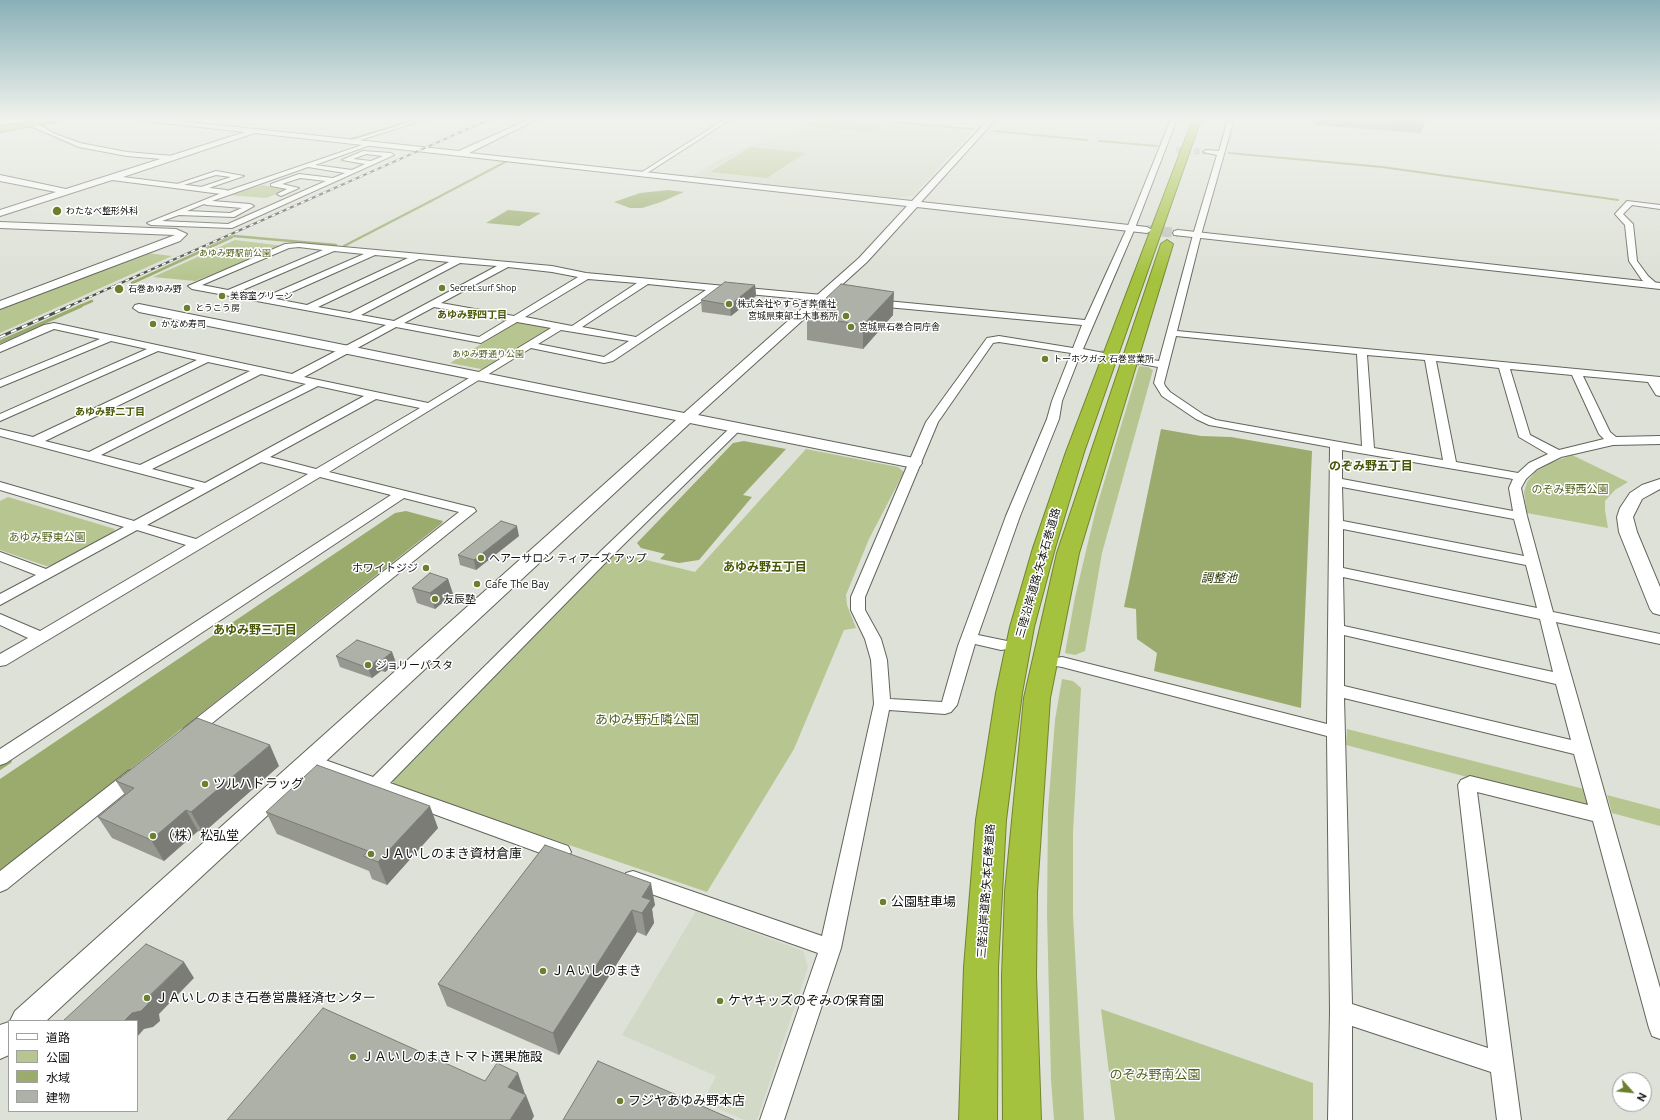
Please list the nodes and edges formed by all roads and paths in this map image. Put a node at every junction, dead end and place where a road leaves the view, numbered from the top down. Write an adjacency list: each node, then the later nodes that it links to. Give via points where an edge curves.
1 (130, 171): 14 (street)
2 (290, 171): 19 (street)
3 (347, 171): 11 (street)
4 (619, 171): 12 (street)
5 (646, 171): 12 (street)
6 (946, 171): 22 (street)
7 (1156, 171): 27 (street)
8 (1178, 171): 143 (highway, 三陸沿岸道路;矢本石巻道路, via 1075,452 1022,627 1008,700 990,828 981,967)
9 (1190, 171): 144 (highway, 三陸沿岸道路;矢本石巻道路, via 1079,512 1061,582 1037,698 1021,892 1019,984)
10 (1216, 171): 30 (street)
11 (353, 172): 15 (street)
12 (642, 174): 22 (street)
13 (0, 178): 18 (street)
14 (109, 178): 16 (street); 18 (street)
15 (335, 180): 20 (street, via 299,176 274,185 296,188); 25 (street, via 229,226 151,223)
16 (174, 186): 17 (street); 17 (street, via 216,173 241,176)
17 (200, 190): 19 (street)
18 (67, 191): 24 (street)
19 (226, 193): 21 (street)
20 (275, 197)
21 (203, 202): 25 (street); 25 (street, via 254,205 231,216)
22 (917, 203): 27 (street); 41 (street, via 872,252)
23 (1660, 207): 38 (street, via 1630,203 1619,214 1629,224 1633,261 1645,278)
24 (0, 213)
25 (175, 213)
26 (0, 224): 46 (street, via 182,234 176,239)
27 (1131, 228): 28 (street); 51 (street)
28 (1147, 230)
29 (1178, 233): 30 (street)
30 (1197, 235): 38 (street); 55 (street)
31 (332, 248): 32 (street); 40 (street); 40 (street, via 293,245 192,286)
32 (374, 253): 33 (street); 43 (street)
33 (416, 257): 34 (street); 48 (street)
34 (459, 260): 35 (street); 49 (street)
35 (506, 265): 36 (street, via 552,269); 45 (street)
36 (586, 276): 37 (street); 50 (street)
37 (647, 281): 39 (street); 54 (street)
38 (1656, 285)
39 (714, 288): 41 (street); 57 (street)
40 (228, 293): 43 (street)
41 (821, 298): 42 (street); 81 (street)
42 (838, 299)
43 (266, 300): 48 (street)
44 (870, 302): 51 (street)
45 (432, 304): 50 (street); 52 (street)
46 (0, 305)
47 (139, 308): 61 (street)
48 (308, 308): 49 (street)
49 (351, 316): 52 (street)
50 (517, 319): 52 (street, via 481,340); 53 (street)
51 (1088, 323): 63 (street)
52 (395, 324): 61 (street)
53 (560, 326): 54 (street); 58 (street)
54 (575, 328): 57 (street)
55 (1172, 334): 62 (street); 69 (street)
56 (110, 338): 59 (street); 60 (street, via 54,326); 76 (street)
57 (637, 340): 58 (street, via 604,360)
58 (530, 346): 72 (street)
59 (157, 348): 66 (street); 80 (street)
60 (0, 349)
61 (346, 350): 72 (street); 73 (street)
62 (1362, 351): 65 (street); 88 (street)
63 (1077, 352): 64 (street); 92 (street, via 998,339 990,340 932,422); 116 (street, via 1013,516)
64 (1100, 355)
65 (1430, 358): 68 (street); 93 (street)
66 (207, 359): 70 (street); 85 (street)
67 (1140, 361): 69 (street)
68 (1503, 364): 71 (street); 89 (street, via 1525,437)
69 (1164, 365): 87 (street, via 1159,383 1162,391 1205,419 1222,425)
70 (261, 370): 73 (street); 90 (street)
71 (1576, 371): 74 (street); 86 (street, via 1605,434)
72 (480, 377): 79 (street); 81 (street)
73 (293, 378): 75 (street)
74 (1656, 379): 77 (street)
75 (316, 383): 78 (street); 94 (street)
76 (0, 384)
77 (1660, 393)
78 (374, 395): 79 (street); 91 (street)
79 (430, 407): 95 (street)
80 (0, 418)
81 (687, 418): 82 (street); 128 (street)
82 (736, 428): 92 (street); 130 (street, via 607,553)
83 (0, 432): 85 (street)
84 (1660, 440): 86 (street)
85 (35, 441): 90 (street)
86 (1613, 441): 89 (street)
87 (1336, 445): 88 (street); 97 (street)
88 (1368, 451): 93 (street)
89 (1557, 454): 96 (street, via 1533,466)
90 (91, 456): 94 (street)
91 (259, 458): 95 (street); 100 (street)
92 (914, 463): 123 (street, via 858,597 858,610 873,639 879,660)
93 (1450, 464): 96 (street)
94 (142, 469): 100 (street)
95 (318, 473): 101 (street); 105 (street)
96 (1521, 477): 102 (street, via 1515,488)
97 (1336, 482): 102 (street); 103 (street)
98 (1660, 484): 111 (street, via 1636,496 1625,516 1628,532)
99 (0, 486): 104 (street)
100 (206, 487): 104 (street)
101 (402, 494): 125 (street, via 469,511); 127 (street)
102 (1520, 516): 107 (street)
103 (1337, 524): 107 (street); 108 (street)
104 (136, 525): 105 (street); 109 (street)
105 (198, 544): 115 (street)
106 (0, 556): 109 (street)
107 (1532, 562): 112 (street)
108 (1336, 571): 112 (street); 114 (street)
109 (47, 574): 110 (street)
110 (0, 600)
111 (1660, 609)
112 (1547, 616): 117 (street); 121 (street)
113 (0, 619): 115 (street)
114 (1337, 629): 121 (street); 122 (street)
115 (40, 637): 119 (street)
116 (970, 638): 118 (street); 123 (street, via 949,705 945,708)
117 (1660, 639)
118 (1000, 645)
119 (0, 661)
120 (1062, 662): 124 (street)
121 (1565, 680): 126 (street)
122 (1336, 690): 124 (street); 126 (street)
123 (882, 704): 135 (street)
124 (1336, 732): 136 (street)
125 (181, 739)
126 (1582, 749): 131 (street)
127 (0, 758)
128 (311, 762): 130 (street); 137 (street)
129 (144, 769): 134 (street)
130 (376, 785): 132 (street)
131 (1602, 816): 138 (street); 141 (street, via 1470,783 1467,785)
132 (576, 858)
133 (613, 871): 135 (street)
134 (0, 883)
135 (830, 948): 142 (street)
136 (1341, 1011): 141 (street); 145 (street)
137 (26, 1020)
138 (1660, 1028)
139 (8, 1037): 140 (street)
140 (0, 1044)
141 (1501, 1064): 146 (street)
142 (772, 1120)
143 (978, 1120)
144 (1022, 1120)
145 (1340, 1120)
146 (1509, 1120)

